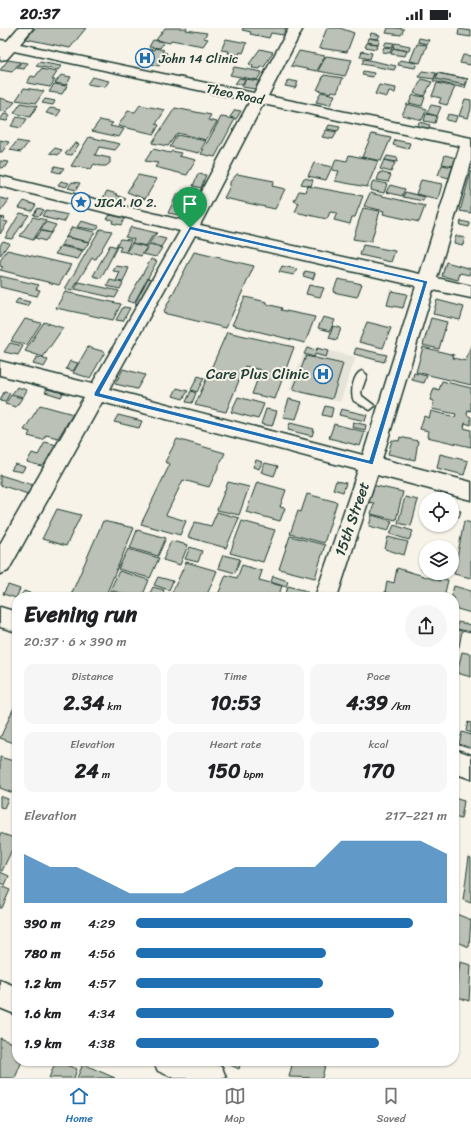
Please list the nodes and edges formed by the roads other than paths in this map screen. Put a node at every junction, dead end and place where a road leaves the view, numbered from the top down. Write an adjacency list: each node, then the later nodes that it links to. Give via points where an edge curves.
1 (26, 28): 3 (street)
2 (296, 28): 5 (street)
3 (5, 45): 4 (street); 5 (street, Theo Road)
4 (0, 59)
5 (257, 99): 6 (street, Theo Road); 8 (street)
6 (470, 143): 9 (street, 15th Street)
7 (0, 181): 8 (street)
8 (190, 228): 9 (street); 13 (street)
9 (426, 282): 10 (street); 15 (street, 15th Street)
10 (471, 292)
11 (0, 368): 13 (street)
12 (362, 375): 14 (lane, via 356,392 357,398)
13 (96, 394): 15 (street); 17 (street)
14 (370, 406)
15 (371, 463): 16 (street); 18 (street, 15th Street)
16 (471, 491)
17 (0, 564)
18 (328, 592)
19 (0, 617): 20 (street)
20 (12, 621)
21 (459, 763): 22 (street)
22 (471, 767)
23 (0, 994): 24 (street)
24 (12, 999)
25 (170, 1066): 26 (street)
26 (211, 1078)

